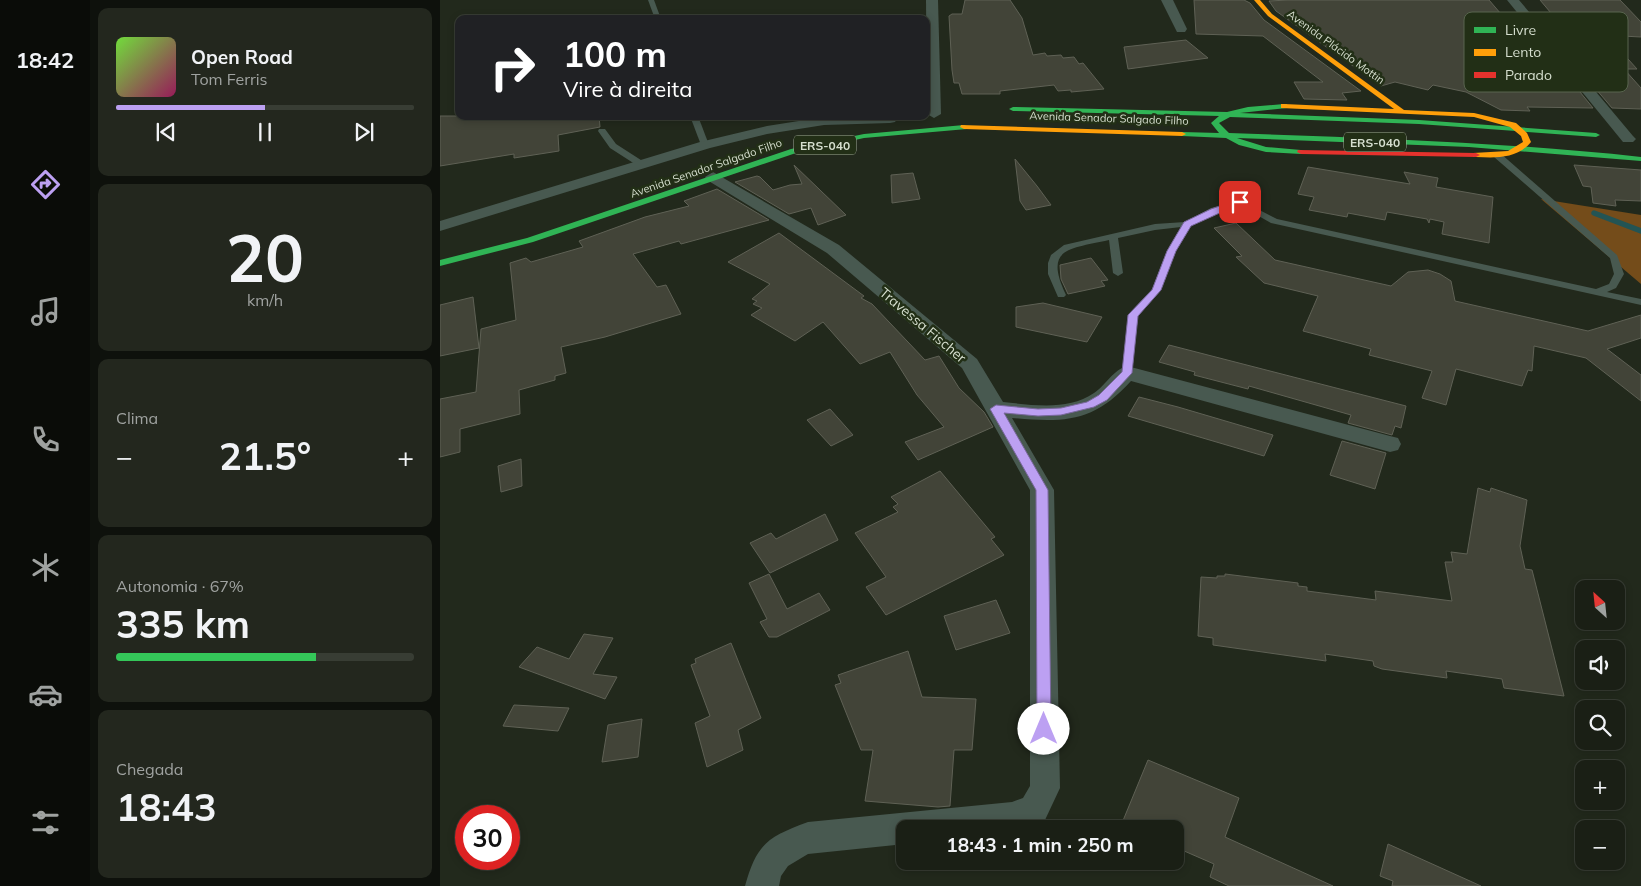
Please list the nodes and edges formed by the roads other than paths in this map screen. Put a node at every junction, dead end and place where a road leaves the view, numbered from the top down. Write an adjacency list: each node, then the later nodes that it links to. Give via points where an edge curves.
1 (651, 0): 7 (lane)
2 (932, 0): 12 (street)
3 (1167, 0): 8 (street)
4 (1257, 0): 11 (main road, Avenida Plácido Mottin, via 1270,15)
5 (1512, 0): 6 (street)
6 (1522, 12)
7 (657, 15)
8 (1181, 29)
9 (1592, 92): 21 (street)
10 (1002, 109): 13 (main road, Avenida Senador Salgado Filho / ERS-040)
11 (1403, 112): 13 (main road, Avenida Senador Salgado Filho, via 1284,106); 17 (main road, Avenida Senador Salgado Filho, via 1474,115)
12 (935, 114)
13 (1229, 114): 17 (main road, Avenida Senador Salgado Filho / ERS-040); 19 (main road, via 1218,118 1215,123)
14 (696, 120): 22 (lane)
15 (814, 120): 22 (street)
16 (889, 120): 20 (main road, Avenida Senador Salgado Filho / ERS-040)
17 (1515, 127): 21 (main road, Avenida Senador Salgado Filho / ERS-040); 23 (main road, via 1526,137)
18 (602, 131): 26 (lane, via 612,146)
19 (1226, 135): 23 (main road, Avenida Senador Salgado Filho / ERS-040); 24 (main road, Avenida Senador Salgado Filho, via 1242,143 1268,149 1302,152); 27 (main road, Avenida Senador Salgado Filho / ERS-040, via 982,126 936,128 894,132 795,151)
20 (788, 139)
21 (1634, 140)
22 (705, 145): 26 (street)
23 (1524, 148): 24 (main road, Avenida Senador Salgado Filho); 25 (main road, Avenida Senador Salgado Filho / ERS-040)
24 (1497, 155): 33 (lane, via 1614,256 1619,274 1613,286)
25 (1641, 159)
26 (641, 164): 29 (street)
27 (713, 177): 31 (main road, Avenida Senador Salgado Filho / ERS-040, via 579,225); 37 (street, Travessa Fischer, via 833,249 970,364)
28 (1187, 224): 30 (lane, via 1155,227); 33 (lane, via 1214,210 1240,202 1274,222); 36 (lane, via 1171,251 1156,290 1133,315)
29 (440, 226)
30 (1113, 237): 32 (lane); 34 (lane, via 1067,248 1053,258 1051,267)
31 (440, 263)
32 (1118, 273)
33 (1597, 292): 35 (lane)
34 (1060, 295)
35 (1641, 302)
36 (1127, 373): 37 (street, via 1090,405 1038,413); 38 (street)
37 (996, 409): 39 (street, Travessa Fischer, via 1042,490 1044,788 1034,809 1012,818 808,838 788,846 767,864)
38 (1390, 444)
39 (762, 886)

